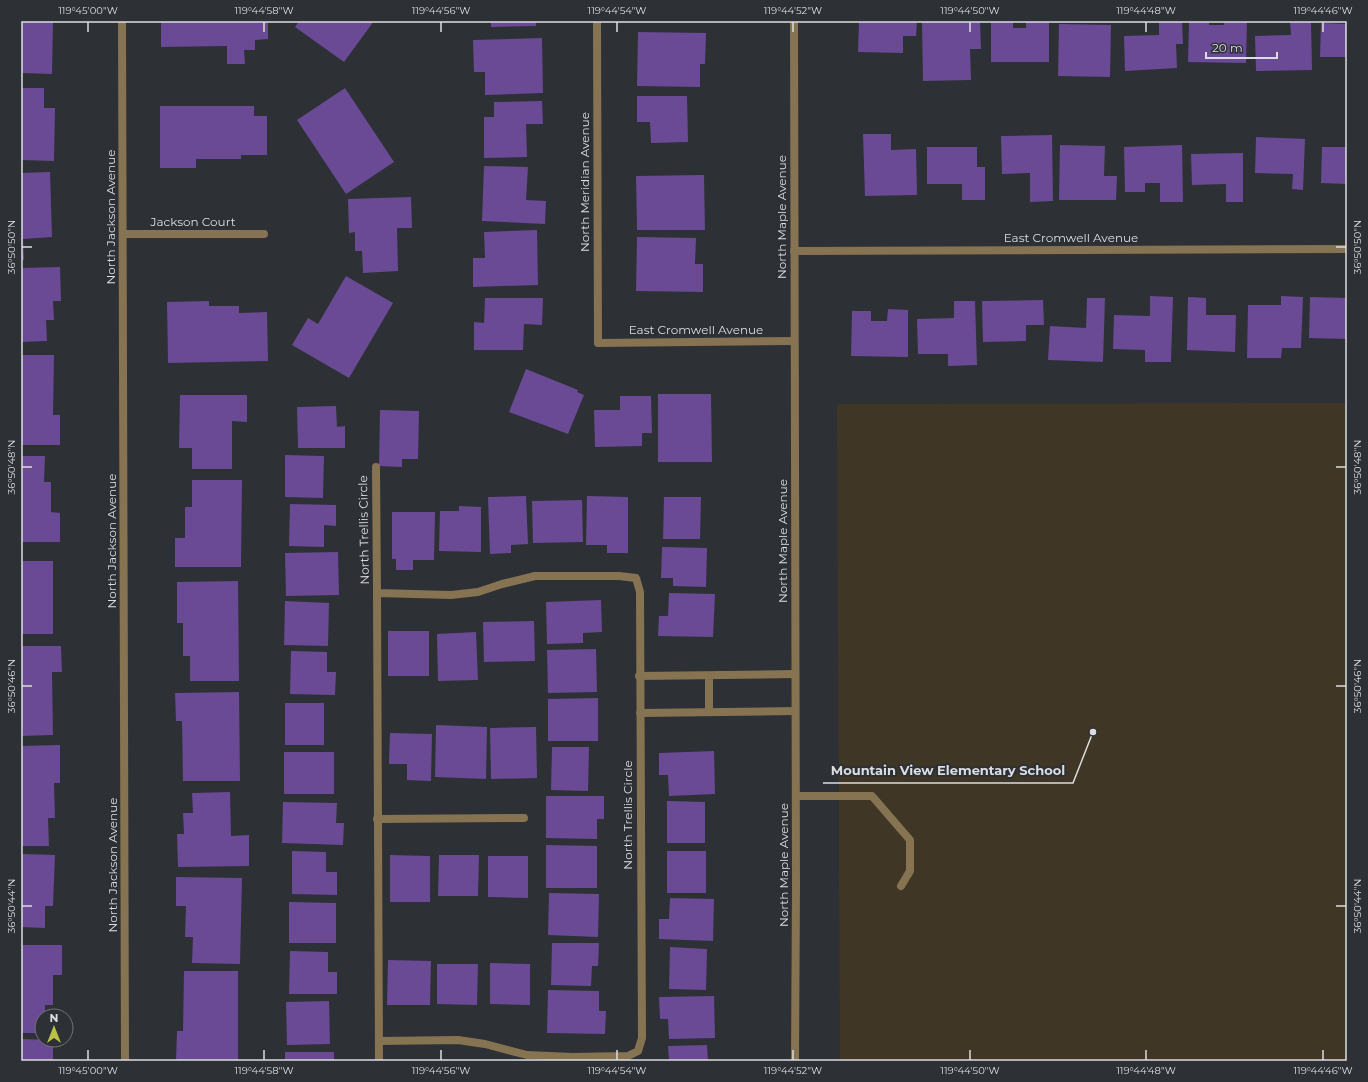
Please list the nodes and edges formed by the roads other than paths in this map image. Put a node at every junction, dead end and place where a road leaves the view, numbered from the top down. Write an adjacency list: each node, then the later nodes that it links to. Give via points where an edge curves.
1 (122, 21): 4 (street, North Jackson Avenue)
2 (596, 21): 9 (street, North Meridian Avenue)
3 (794, 21): 7 (street, North Maple Avenue)
4 (123, 234): 5 (street, Jackson Court); 23 (street, North Jackson Avenue)
5 (264, 234)
6 (1347, 249): 7 (street, East Cromwell Avenue)
7 (794, 251): 8 (street, North Maple Avenue)
8 (794, 341): 9 (street, East Cromwell Avenue); 12 (street, North Maple Avenue)
9 (598, 343)
10 (376, 467): 11 (street, North Trellis Circle)
11 (377, 593): 13 (street, North Trellis Circle, via 451,595 478,592 535,576 636,578 640,592); 19 (street, North Trellis Circle)
12 (795, 674): 14 (street); 16 (street, North Maple Avenue)
13 (639, 676): 14 (street); 17 (street, North Trellis Circle)
14 (709, 676): 15 (street)
15 (709, 712): 16 (street); 17 (street)
16 (795, 712): 18 (street, North Maple Avenue)
17 (640, 713): 22 (street, North Trellis Circle, via 642,1038 638,1051 628,1056 572,1057 527,1055 458,1040)
18 (796, 796): 21 (street, via 872,796 910,840 910,871); 25 (street, North Maple Avenue)
19 (377, 818): 20 (street); 22 (street, North Trellis Circle)
20 (524, 818)
21 (901, 886)
22 (379, 1041): 24 (street, North Trellis Circle)
23 (125, 1061)
24 (378, 1061)
25 (795, 1061)

